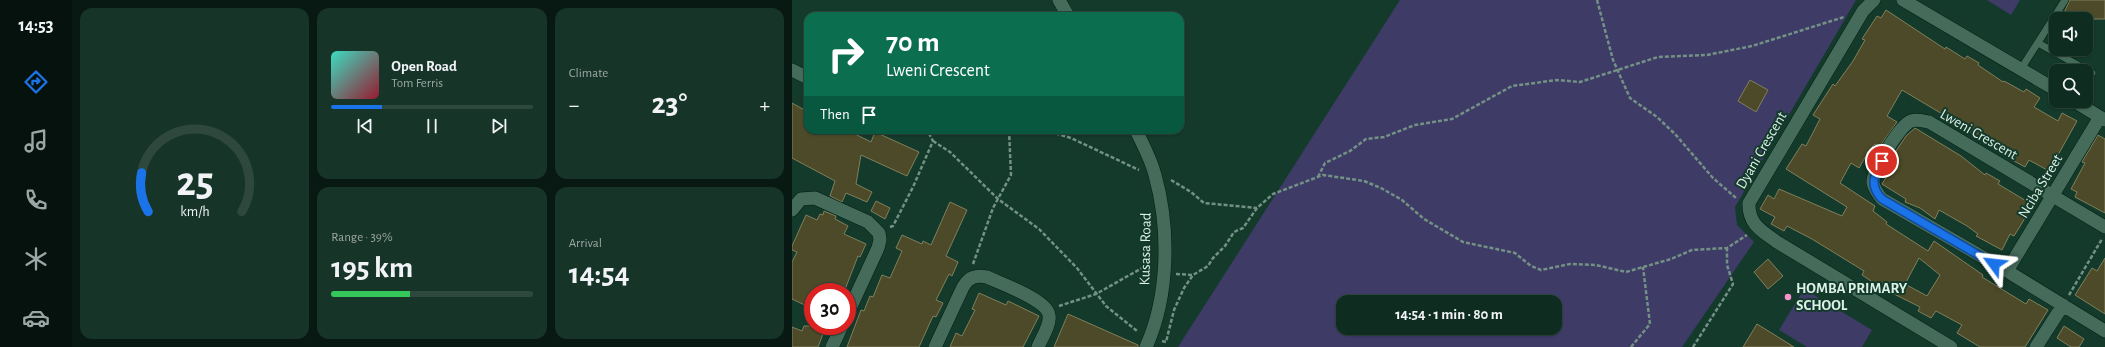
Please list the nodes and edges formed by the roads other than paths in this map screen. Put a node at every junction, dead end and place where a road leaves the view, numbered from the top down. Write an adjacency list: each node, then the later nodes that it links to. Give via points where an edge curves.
1 (1059, 0): 5 (street)
2 (1874, 0): 27 (street, Dyani Crescent, via 1863,11 1753,196 1749,208 1750,216 1757,228)
3 (1903, 0): 8 (street)
4 (2065, 0): 6 (lane)
5 (1066, 12)
6 (2038, 43): 7 (lane); 8 (lane)
7 (2076, 64)
8 (2021, 69): 11 (street)
9 (792, 70): 10 (street)
10 (804, 76)
11 (2049, 86)
12 (2086, 108): 13 (street)
13 (2102, 118): 15 (street, Nciba Street)
14 (1138, 134): 23 (street, Kusasa Road, via 1155,175 1162,208 1165,243 1160,305)
15 (2053, 196): 17 (street, Lweni Crescent); 18 (street, Nciba Street); 18 (street, Lweni Crescent, via 1929,122 1911,121 1897,133 1874,175 1873,183 1877,193 1882,199)
16 (792, 210): 19 (street, via 801,199 815,198 868,222 879,233 878,248)
17 (2105, 227)
18 (2007, 271): 20 (street, Lweni Crescent)
19 (856, 295)
20 (2062, 305): 21 (street, Lweni Crescent); 28 (street)
21 (2105, 331)
22 (838, 335): 24 (street)
23 (1148, 342)
24 (832, 347)
25 (935, 347): 26 (street, via 963,287 973,276 987,277 1037,301 1047,310 1049,322)
26 (1038, 347)
27 (1951, 347)
28 (2036, 347)

